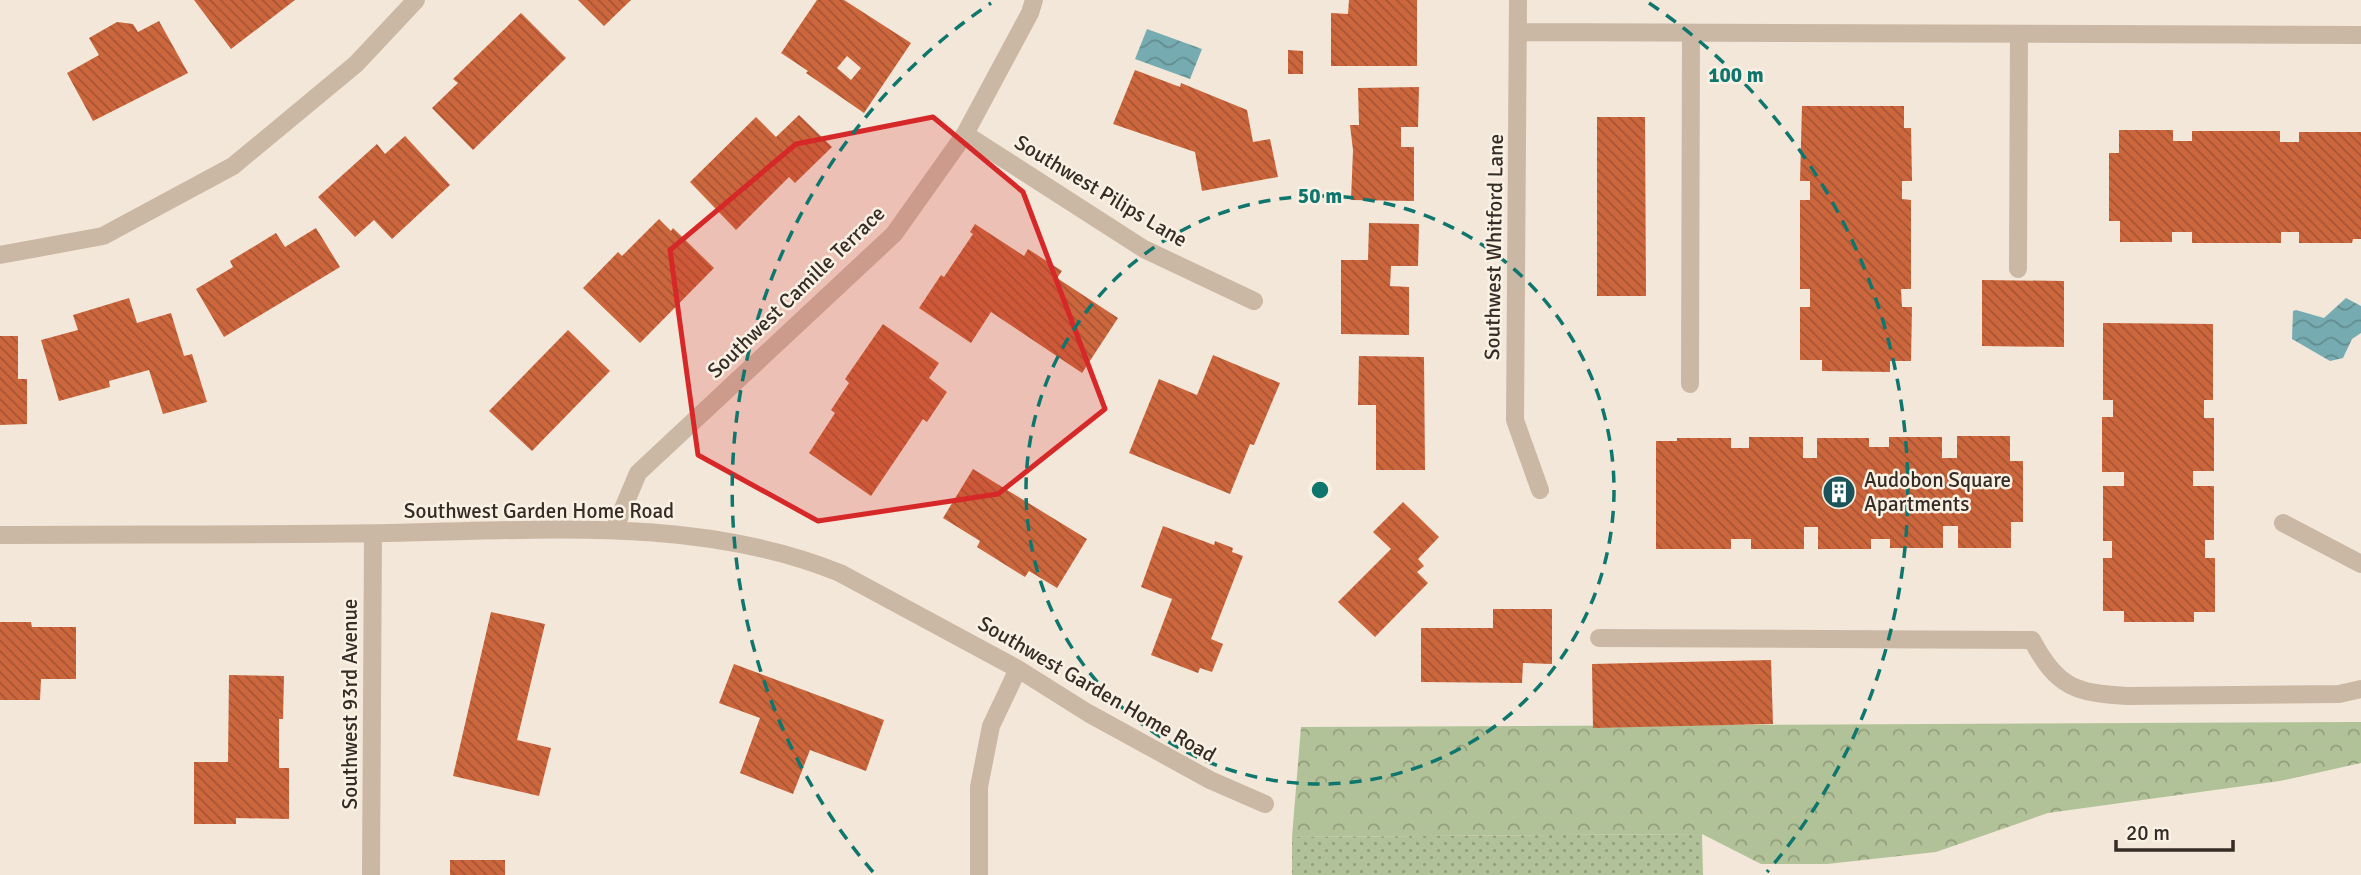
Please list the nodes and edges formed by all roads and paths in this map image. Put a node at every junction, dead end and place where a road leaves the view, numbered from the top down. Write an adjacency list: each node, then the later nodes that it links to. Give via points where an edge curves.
1 (416, 0): 9 (street, via 356,64 233,166 103,236)
2 (1034, 0): 8 (street, Southwest Camille Terrace)
3 (1518, 0): 4 (street, Southwest Whitford Lane)
4 (1518, 32): 5 (street); 13 (street, Southwest Whitford Lane, via 1515,420)
5 (1691, 33): 6 (street); 12 (street)
6 (2019, 34): 7 (street); 10 (street)
7 (2361, 34)
8 (965, 134): 11 (street, Southwest Pilips Lane, via 1144,249); 15 (street, Southwest Camille Terrace, via 894,234 638,473)
9 (0, 255)
10 (2018, 269)
11 (1254, 301)
12 (1690, 384)
13 (1540, 490)
14 (2283, 523): 18 (street)
15 (614, 530): 16 (street, Southwest Garden Home Road); 20 (street, Southwest Garden Home Road, via 727,540 809,560)
16 (373, 534): 17 (street, Southwest Garden Home Road); 23 (street, Southwest 93rd Avenue)
17 (0, 535)
18 (2361, 564)
19 (1599, 638): 21 (street, via 2032,640 2056,676 2093,694 2339,694)
20 (1018, 669): 22 (street, Southwest Garden Home Road, via 1210,780); 24 (street, via 991,726 979,787)
21 (2361, 689)
22 (1265, 804)
23 (372, 875)
24 (979, 875)

